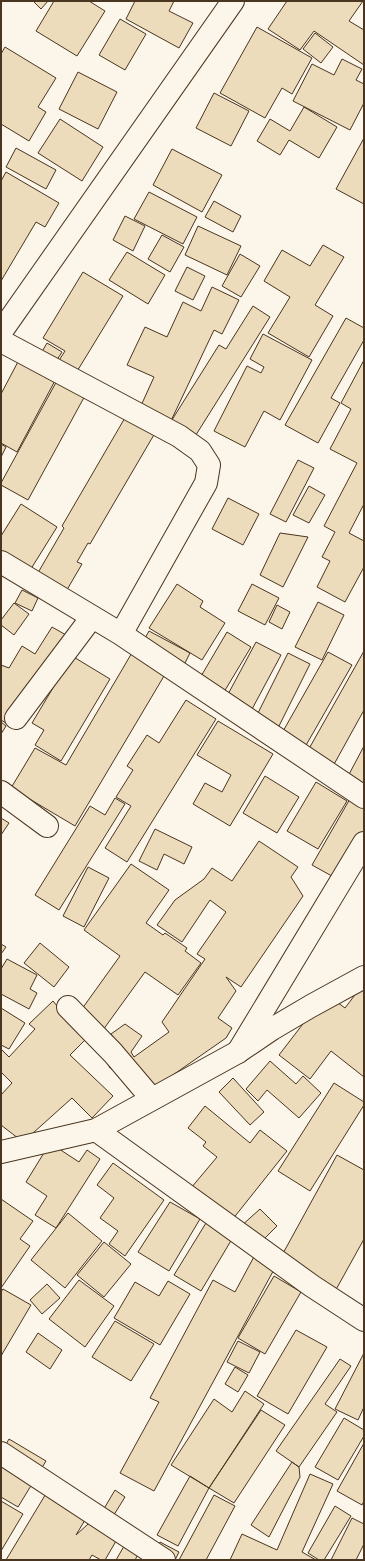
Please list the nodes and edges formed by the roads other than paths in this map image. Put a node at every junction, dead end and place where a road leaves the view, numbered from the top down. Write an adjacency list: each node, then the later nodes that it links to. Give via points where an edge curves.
1 (233, 1): 2 (street)
2 (1, 332)
3 (1, 341): 6 (street, via 179,436 200,451 209,465 206,483)
4 (1, 562): 5 (street)
5 (92, 617): 6 (street); 7 (street)
6 (121, 634): 9 (street)
7 (16, 718)
8 (1, 792): 10 (street)
9 (364, 797)
10 (47, 826)
11 (364, 843): 14 (street)
12 (364, 977): 14 (street)
13 (68, 1008): 15 (street)
14 (238, 1052): 15 (street)
15 (152, 1099): 16 (street)
16 (96, 1130): 17 (street); 18 (street, via 312,1286)
17 (1, 1152)
18 (364, 1320)
19 (1, 1453): 20 (street)
20 (164, 1560)

